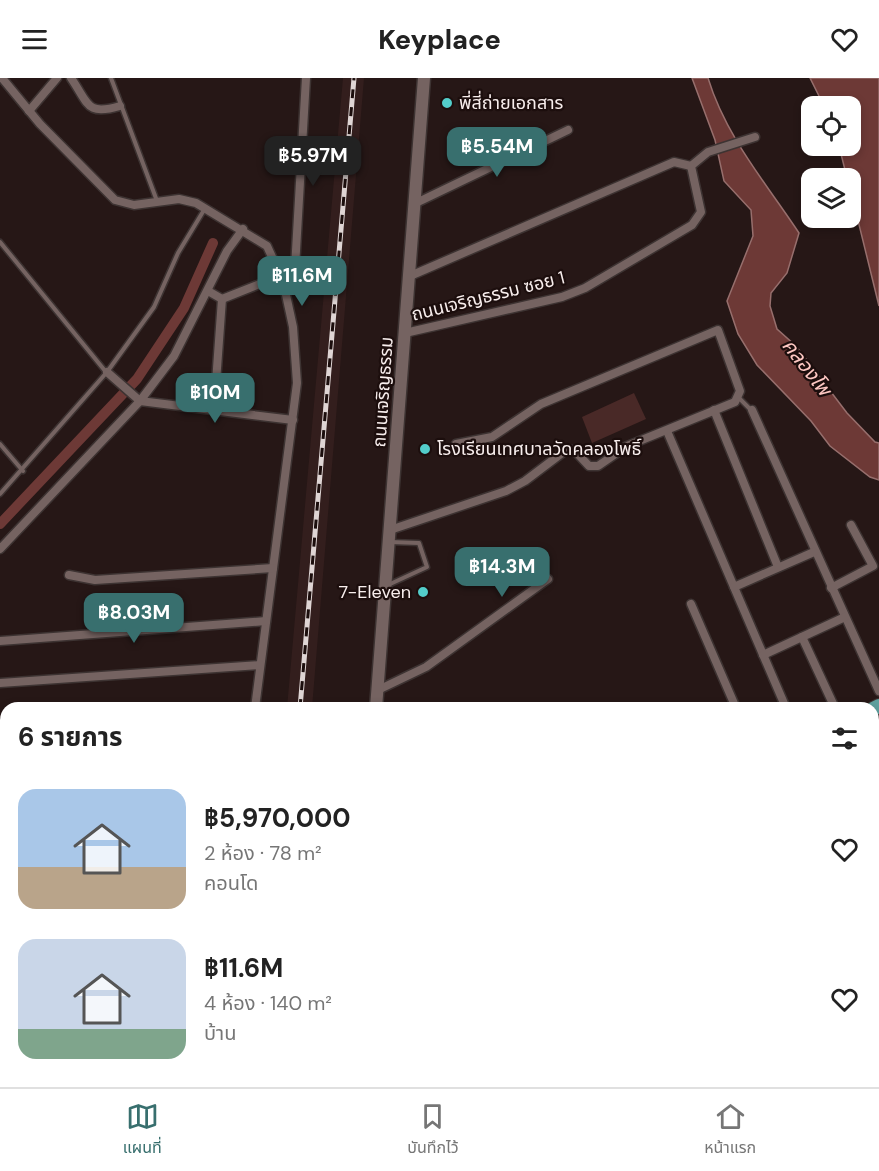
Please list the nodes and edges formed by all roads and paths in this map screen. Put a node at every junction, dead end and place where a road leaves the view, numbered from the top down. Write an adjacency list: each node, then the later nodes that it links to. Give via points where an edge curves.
1 (2, 78): 8 (street)
2 (57, 78): 8 (street)
3 (71, 78): 7 (street, via 93,110 101,112)
4 (306, 78): 18 (street, via 294,268)
5 (424, 78): 13 (street, ถนนเจริญธรรม)
6 (112, 79): 7 (lane)
7 (120, 106): 12 (lane)
8 (29, 111): 12 (street, via 115,200 134,205)
9 (568, 130): 13 (street)
10 (755, 136): 11 (street, via 708,152)
11 (691, 166): 17 (street, via 674,162); 21 (street, ถนนเจริญธรรม ซอย 1, via 701,212 692,225 595,283 562,297)
12 (157, 202): 14 (street, via 196,203)
13 (416, 203): 17 (street, ถนนเจริญธรรม)
14 (204, 210): 15 (street); 22 (lane, via 154,307)
15 (243, 229): 18 (street, via 267,246); 19 (street, via 226,251)
16 (0, 242): 22 (lane)
17 (410, 276): 21 (street, ถนนเจริญธรรม)
18 (281, 278): 20 (street); 28 (street, via 297,359)
19 (208, 291): 20 (street); 24 (street, via 174,356)
20 (222, 299): 25 (street)
21 (405, 333): 35 (street, ถนนเจริญธรรม)
22 (107, 372): 24 (street); 32 (lane)
23 (738, 397): 26 (street); 27 (lane); 31 (street, via 740,391 718,330 541,404 492,437)
24 (140, 401): 25 (street); 36 (street)
25 (214, 410): 28 (street)
26 (714, 410): 29 (street); 38 (street)
27 (752, 410): 37 (street)
28 (293, 420): 39 (street)
29 (667, 430): 35 (street, via 627,446 598,466 589,466 574,450 566,450 506,491); 43 (street)
30 (0, 444): 32 (lane)
31 (456, 444)
32 (23, 471): 33 (lane)
33 (0, 494)
34 (851, 525): 44 (street, via 873,566)
35 (390, 536): 42 (street, ถนนเจริญธรรม); 42 (lane, via 419,543 427,567)
36 (0, 549)
37 (814, 552): 38 (street); 44 (street)
38 (778, 567): 43 (street)
39 (273, 568): 40 (street, via 94,580); 47 (street)
40 (69, 575)
41 (548, 579): 53 (street, via 426,667)
42 (386, 586): 53 (street, ถนนเจริญธรรม)
43 (734, 587): 50 (street)
44 (831, 588): 46 (street)
45 (691, 604): 57 (street)
46 (845, 617): 48 (street); 54 (street)
47 (266, 621): 49 (street); 51 (street)
48 (802, 637): 50 (street); 59 (street)
49 (0, 641)
50 (763, 655): 58 (street)
51 (260, 665): 52 (street); 55 (street)
52 (0, 683)
53 (378, 690): 56 (street, ถนนเจริญธรรม)
54 (879, 691)
55 (256, 702)
56 (377, 702)
57 (733, 702)
58 (783, 702)
59 (832, 702)

